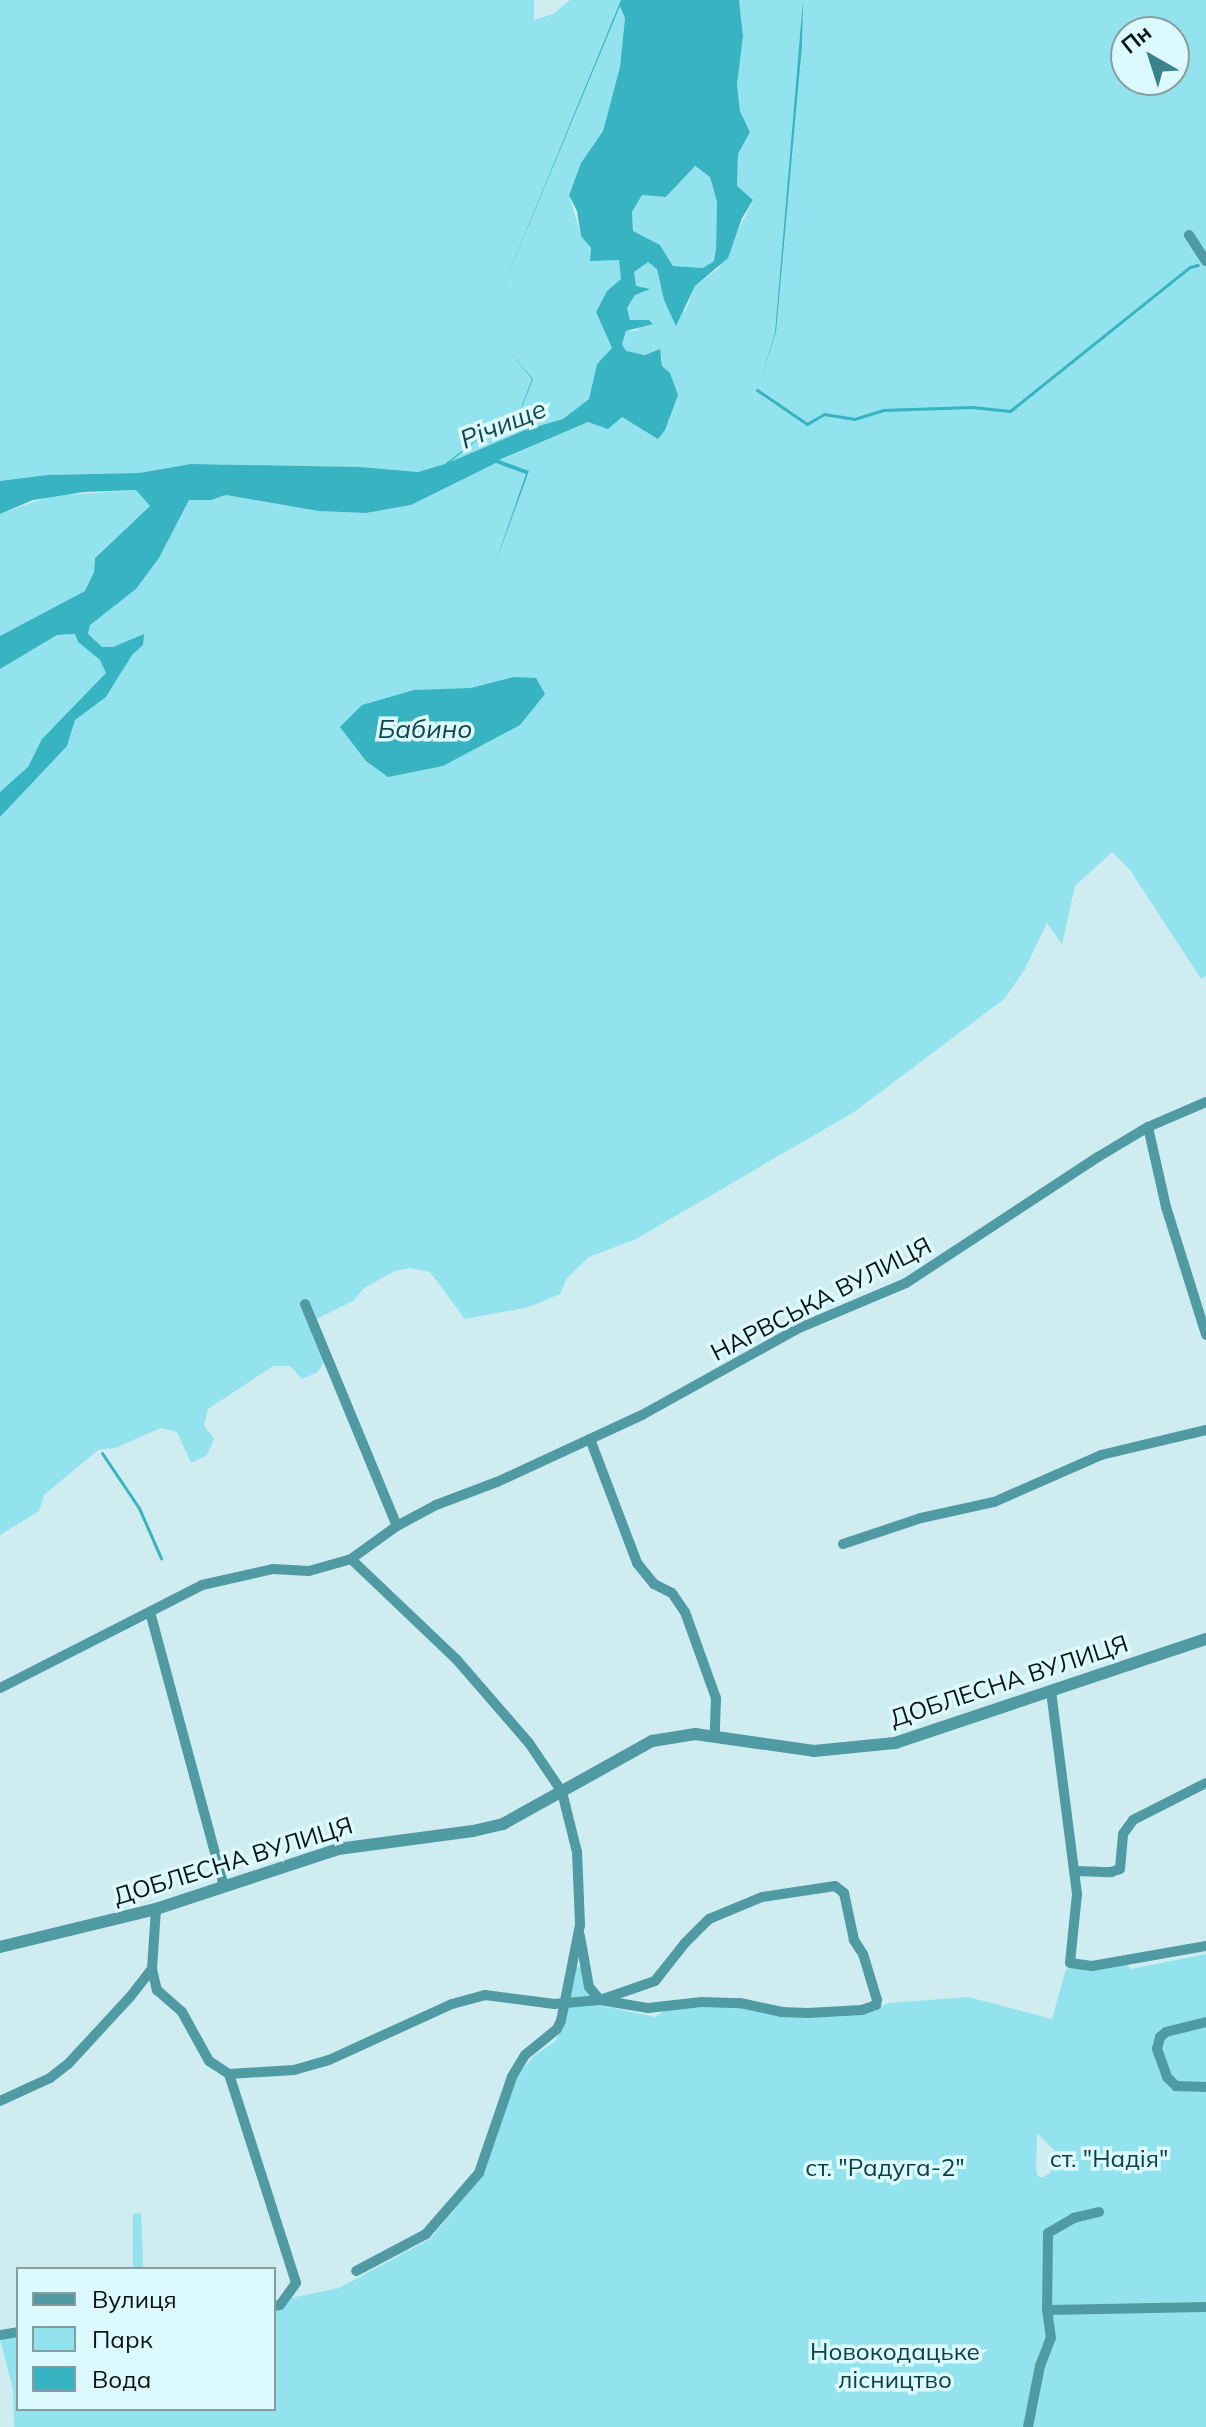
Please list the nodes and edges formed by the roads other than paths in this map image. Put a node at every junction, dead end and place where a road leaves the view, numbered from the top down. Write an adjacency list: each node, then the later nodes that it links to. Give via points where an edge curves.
1 (1189, 235): 2 (street)
2 (1206, 261)
3 (1206, 1102): 4 (street, НАРВСЬКА ВУЛИЦЯ)
4 (1148, 1127): 6 (street, via 1166,1207); 8 (street, НАРВСЬКА ВУЛИЦЯ, via 906,1283 797,1329)
5 (305, 1304): 9 (street)
6 (1206, 1335)
7 (1206, 1430): 10 (street, via 1101,1455 994,1502 921,1518)
8 (590, 1439): 9 (street, НАРВСЬКА ВУЛИЦЯ); 16 (street, via 637,1563 654,1584 672,1593 685,1612 716,1698)
9 (397, 1526): 11 (street, НАРВСЬКА ВУЛИЦЯ)
10 (843, 1544)
11 (351, 1559): 12 (street, НАРВСЬКА ВУЛИЦЯ, via 309,1571 236,1575 174,1596); 18 (street, via 457,1660 529,1743)
12 (150, 1612): 14 (street, НАРВСЬКА ВУЛИЦЯ); 20 (street)
13 (1206, 1639): 15 (street, ДОБЛЕСНА ВУЛИЦЯ)
14 (0, 1688)
15 (1051, 1691): 16 (street, ДОБЛЕСНА ВУЛИЦЯ, via 937,1731 854,1749 777,1748); 19 (street)
16 (715, 1736): 18 (street, ДОБЛЕСНА ВУЛИЦЯ, via 652,1741)
17 (1206, 1783): 19 (street, via 1133,1820 1123,1834 1120,1869)
18 (562, 1792): 20 (street, ДОБЛЕСНА ВУЛИЦЯ, via 503,1824 338,1849); 22 (street, via 577,1852)
19 (1075, 1871): 23 (street, via 1070,1963 1092,1966)
20 (224, 1886): 21 (street, ДОБЛЕСНА ВУЛИЦЯ)
21 (156, 1909): 24 (street, ДОБЛЕСНА ВУЛИЦЯ); 25 (street)
22 (580, 1936): 26 (street, via 589,1987); 27 (street)
23 (1206, 1946)
24 (0, 1947)
25 (152, 1969): 29 (street, via 157,1990 182,2012 209,2061); 31 (street, via 69,2063)
26 (600, 2000): 26 (street, via 648,2008 740,2003 808,2013 862,2010 877,2000 854,1940 844,1893 829,1886 762,1897 709,1919 655,1981); 27 (street)
27 (563, 2003): 29 (street, via 500,1994 472,1997 329,2060 294,2070); 33 (street, via 557,2029 525,2055 512,2077 479,2173 426,2234)
28 (1206, 2022): 30 (street, via 1166,2032 1157,2049 1163,2070 1176,2086)
29 (229, 2074): 34 (street, via 296,2283)
30 (1206, 2087)
31 (0, 2101)
32 (1099, 2212): 36 (street, via 1048,2233)
33 (356, 2271)
34 (276, 2306)
35 (1206, 2307): 36 (street)
36 (1047, 2310): 37 (street, via 1051,2338)
37 (1028, 2427)

